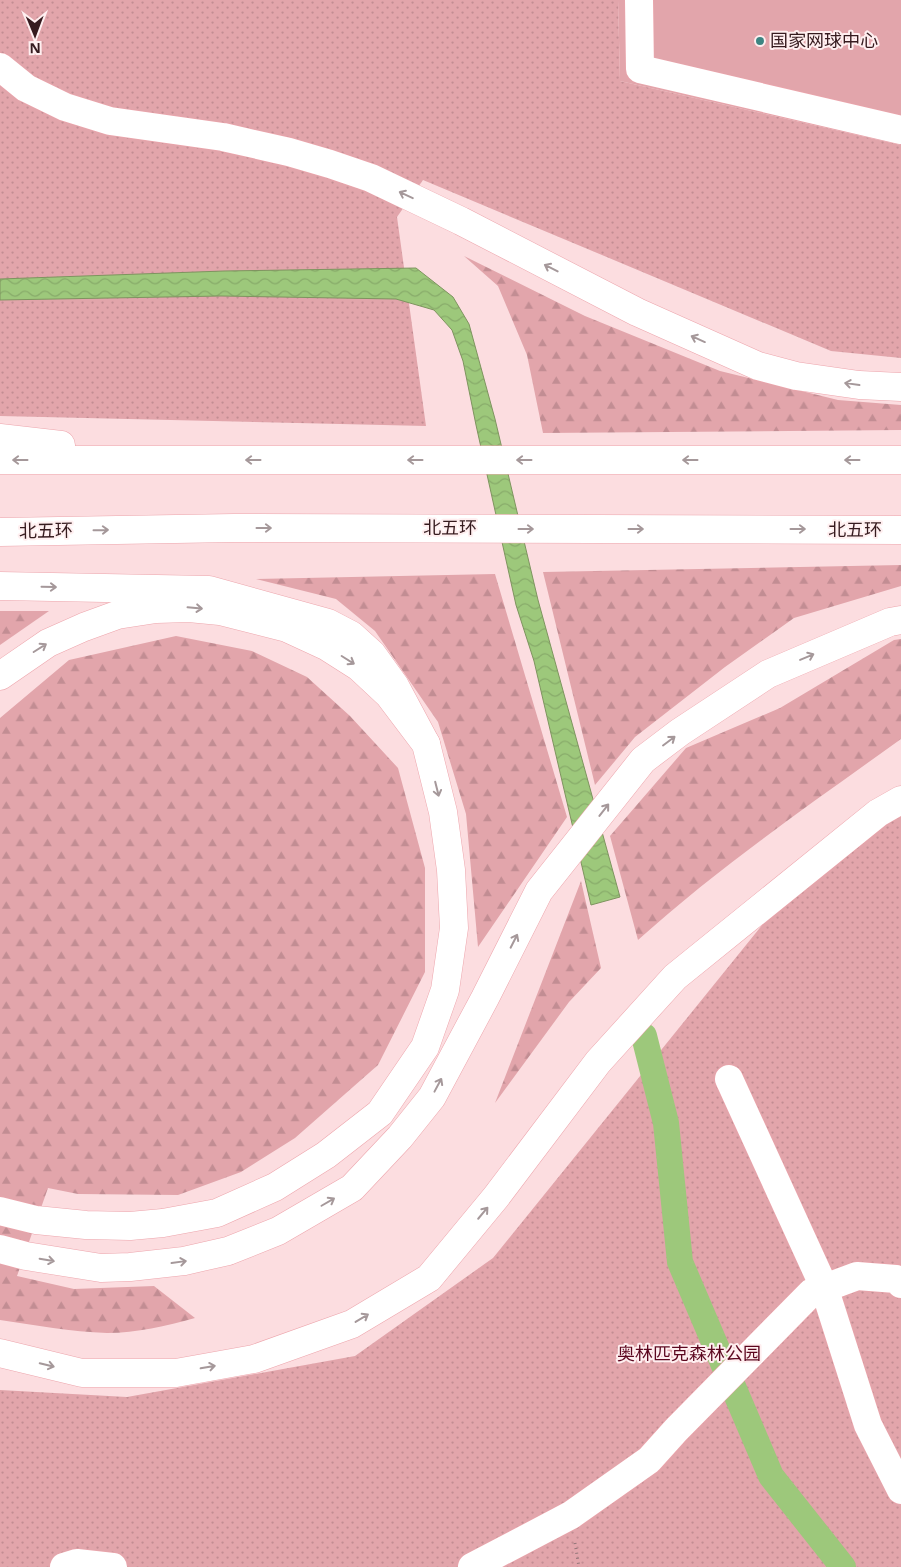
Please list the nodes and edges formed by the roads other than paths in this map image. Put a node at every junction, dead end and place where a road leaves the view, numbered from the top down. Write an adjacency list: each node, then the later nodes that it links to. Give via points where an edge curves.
1 (639, 0): 3 (main road, via 640,69)
2 (0, 67): 4 (main road, one-way to 2, via 796,376 758,366 637,312 371,178 297,155 223,138 110,122 65,108 26,88)
3 (901, 130)
4 (901, 387)
5 (0, 438): 7 (main road)
6 (0, 460): 7 (main road, one-way to 6)
7 (184, 460): 8 (main road, one-way to 7)
8 (901, 460)
9 (901, 530): 10 (main road, 北五环, one-way to 9, via 234,528)
10 (0, 532)
11 (0, 586): 14 (main road, one-way to 14, via 209,590 328,623 351,635 372,654 395,686)
12 (901, 620): 18 (main road, one-way to 12, via 101,1268 184,1262 228,1251 278,1231 352,1188 432,1097 539,892 643,760 768,674)
13 (0, 676): 14 (main road, one-way to 14, via 48,643 117,615 156,609 220,611 287,628 326,646 360,667 389,695)
14 (426, 744): 17 (main road, one-way to 17, via 443,812 454,928 445,990 425,1047 380,1114 326,1155 275,1186 216,1212 130,1226 36,1220)
15 (901, 800): 21 (main road, one-way to 15, via 82,1373 176,1373 254,1359 352,1324 429,1278 496,1197 598,1062 675,977 878,813)
16 (728, 1080): 20 (main road)
17 (0, 1211)
18 (0, 1249)
19 (901, 1284): 20 (main road, via 896,1278 857,1276)
20 (818, 1290): 22 (main road, via 868,1425); 25 (main road, via 649,1460 571,1515)
21 (0, 1353)
22 (901, 1490)
23 (64, 1567): 24 (main road, via 76,1563)
24 (113, 1567)
25 (472, 1567)

